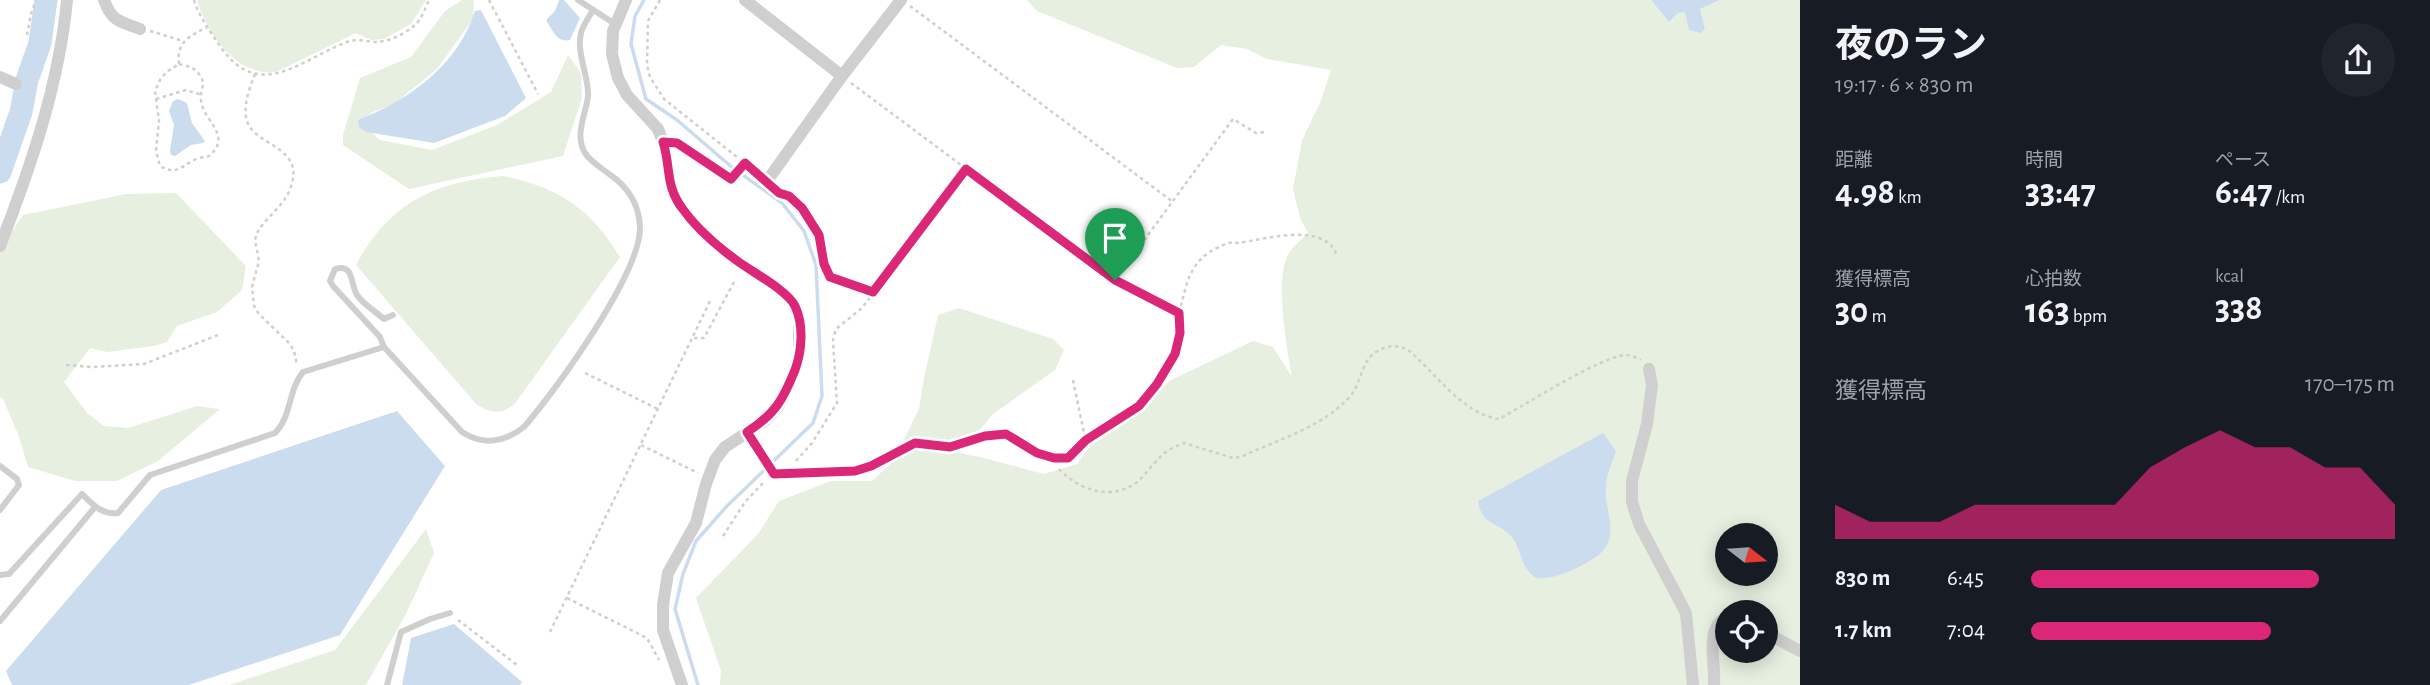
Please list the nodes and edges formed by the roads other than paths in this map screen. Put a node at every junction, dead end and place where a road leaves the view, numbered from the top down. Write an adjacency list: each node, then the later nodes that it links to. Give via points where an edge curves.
1 (67, 0): 14 (street, via 64,38 29,171)
2 (104, 0): 9 (street, via 113,19)
3 (578, 0): 7 (lane)
4 (626, 0): 8 (street)
5 (745, 0): 10 (street)
6 (901, 0): 10 (street)
7 (593, 10): 8 (lane); 16 (lane, via 580,42 588,93 581,129 583,150 631,195 640,226 635,254 608,310 524,427 500,440 472,439 462,432)
8 (615, 24): 13 (street, via 612,54 618,78)
9 (140, 29)
10 (842, 76): 13 (street, via 767,181 745,163 731,179 677,143)
11 (0, 77): 12 (street)
12 (16, 84)
13 (663, 142): 18 (street, via 671,190 682,209 707,236 784,293 799,320 799,358 788,388 765,421)
14 (0, 246)
15 (393, 315): 16 (lane, via 384,319 358,297 348,270 335,270 330,281 333,286)
16 (384, 347): 21 (lane, via 303,372 284,424 275,433 150,475 118,513)
17 (1649, 369): 31 (street, via 1652,385 1632,481 1632,502 1686,613)
18 (747, 432): 19 (street, via 779,474 855,471 915,443 950,447 1006,434); 30 (street, via 715,460 696,523 668,573 663,630)
19 (1054, 458)
20 (0, 466): 22 (lane, via 19,485)
21 (95, 507): 23 (lane, via 82,494 9,574); 25 (lane)
22 (0, 510)
23 (0, 575)
24 (450, 613): 29 (lane, via 401,632)
25 (0, 621)
26 (1715, 629): 32 (street)
27 (1778, 639): 28 (street)
28 (1800, 651)
29 (387, 685)
30 (682, 685)
31 (1693, 685)
32 (1713, 685)

